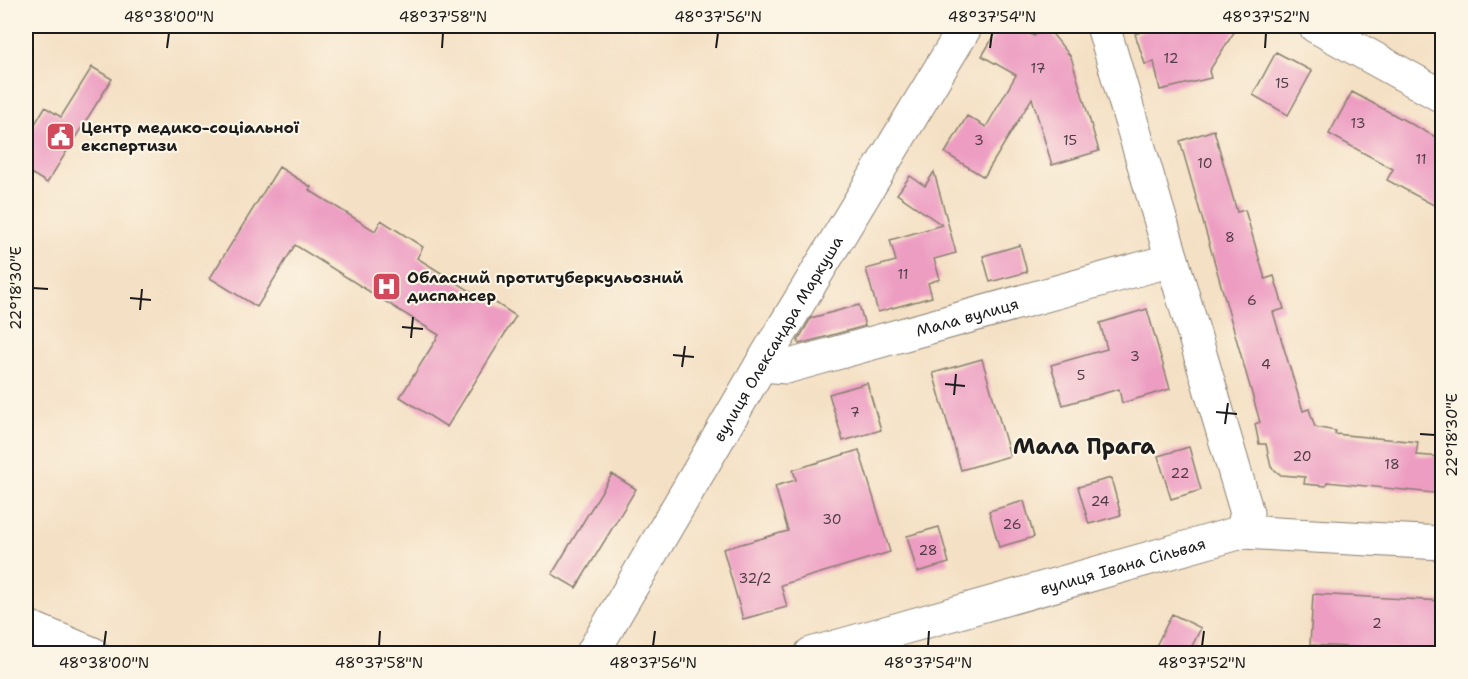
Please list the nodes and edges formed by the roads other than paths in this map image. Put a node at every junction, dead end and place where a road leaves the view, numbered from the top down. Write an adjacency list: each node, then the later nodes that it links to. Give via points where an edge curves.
1 (966, 26): 6 (street, вулиця Олександра Маркуша)
2 (1103, 26): 5 (street)
3 (1316, 26): 4 (street)
4 (1443, 96)
5 (1172, 260): 6 (street, Мала вулиця, via 786,366); 7 (street, via 1247,513)
6 (761, 365): 11 (street, вулиця Олександра Маркуша)
7 (1242, 532): 8 (street, вулиця Івана Сільвая); 12 (street, вулиця Івана Сільвая)
8 (1443, 543)
9 (26, 626): 10 (street)
10 (93, 654)
11 (592, 654)
12 (811, 654)

